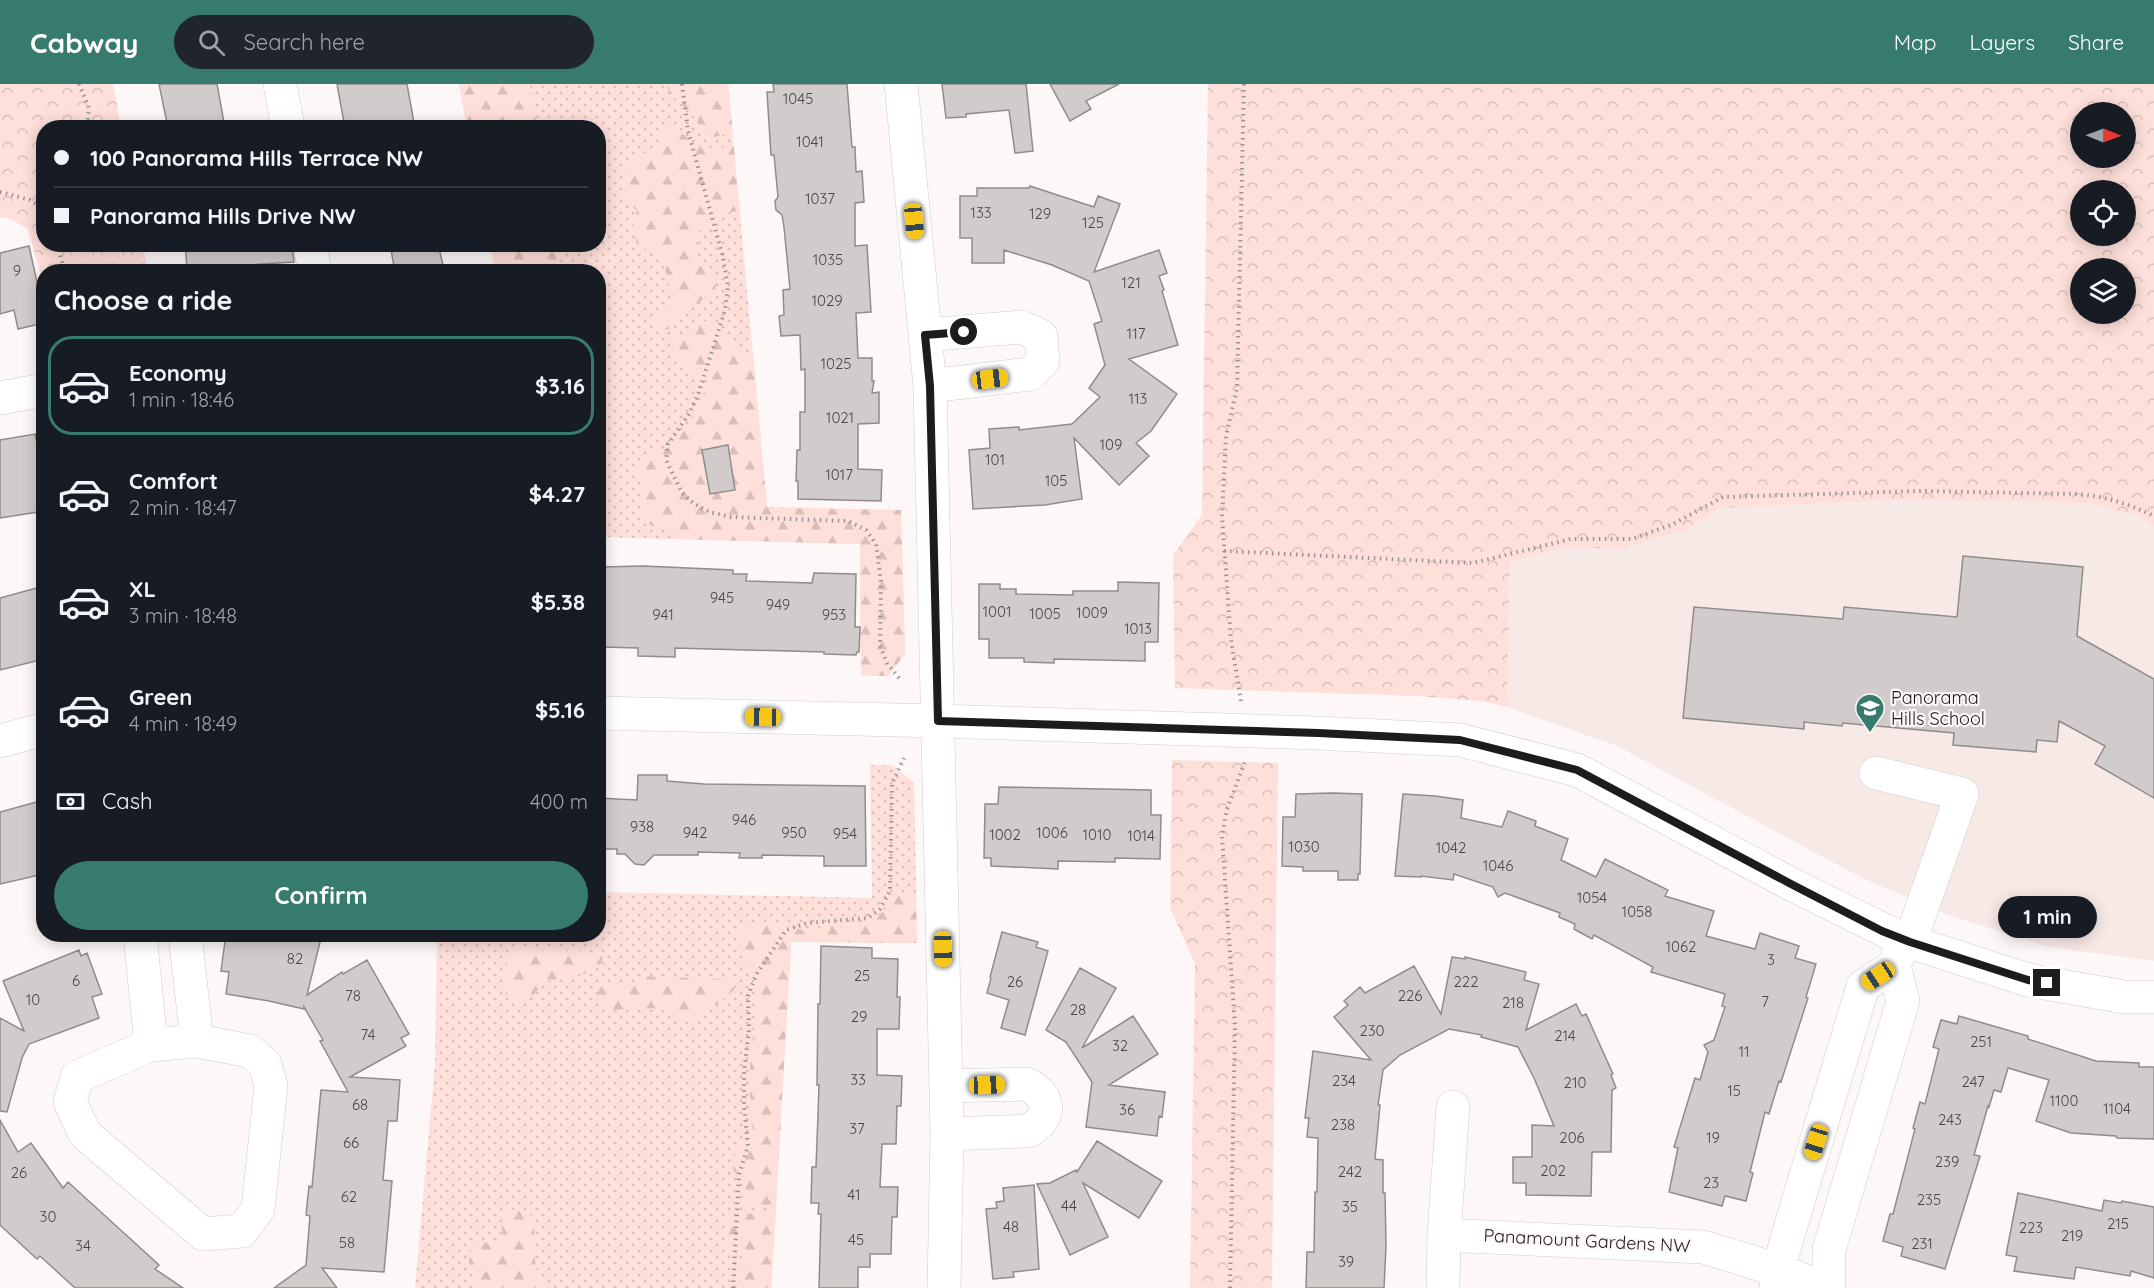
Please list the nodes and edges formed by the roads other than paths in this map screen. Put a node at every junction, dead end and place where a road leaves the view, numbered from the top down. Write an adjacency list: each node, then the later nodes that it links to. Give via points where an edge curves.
1 (280, 84): 3 (street)
2 (901, 84): 4 (street)
3 (287, 120)
4 (925, 335): 5 (street); 5 (street, via 1021,327 1041,336 1043,361 1030,374)
5 (930, 386): 9 (street)
6 (36, 391): 7 (street)
7 (0, 398)
8 (606, 713): 9 (street)
9 (938, 721): 15 (street, via 1460,740 1577,770 1791,884); 19 (street)
10 (36, 731): 11 (street)
11 (0, 741)
12 (1876, 773): 15 (street, via 1962,794)
13 (141, 942): 18 (street)
14 (186, 942): 17 (street)
15 (1903, 949): 16 (street, via 2028,980 2124,997); 23 (street, via 1863,986); 27 (street, via 1902,1001 1829,1250)
16 (2154, 997)
17 (197, 1041): 18 (street); 18 (street, via 250,1051 265,1064 271,1086 258,1209 242,1231 203,1234 85,1134 69,1102 77,1077)
18 (151, 1045)
19 (946, 1086): 21 (street); 21 (street, via 1027,1084 1045,1100 1045,1113 1029,1131)
20 (1453, 1107): 22 (street)
21 (947, 1134): 24 (street)
22 (1444, 1235): 23 (street, Panamount Gardens NW, via 1703,1247); 25 (street)
23 (1777, 1279): 26 (street, Panamount Gardens NW)
24 (944, 1288)
25 (1443, 1288)
26 (1823, 1288)
27 (1828, 1288)

